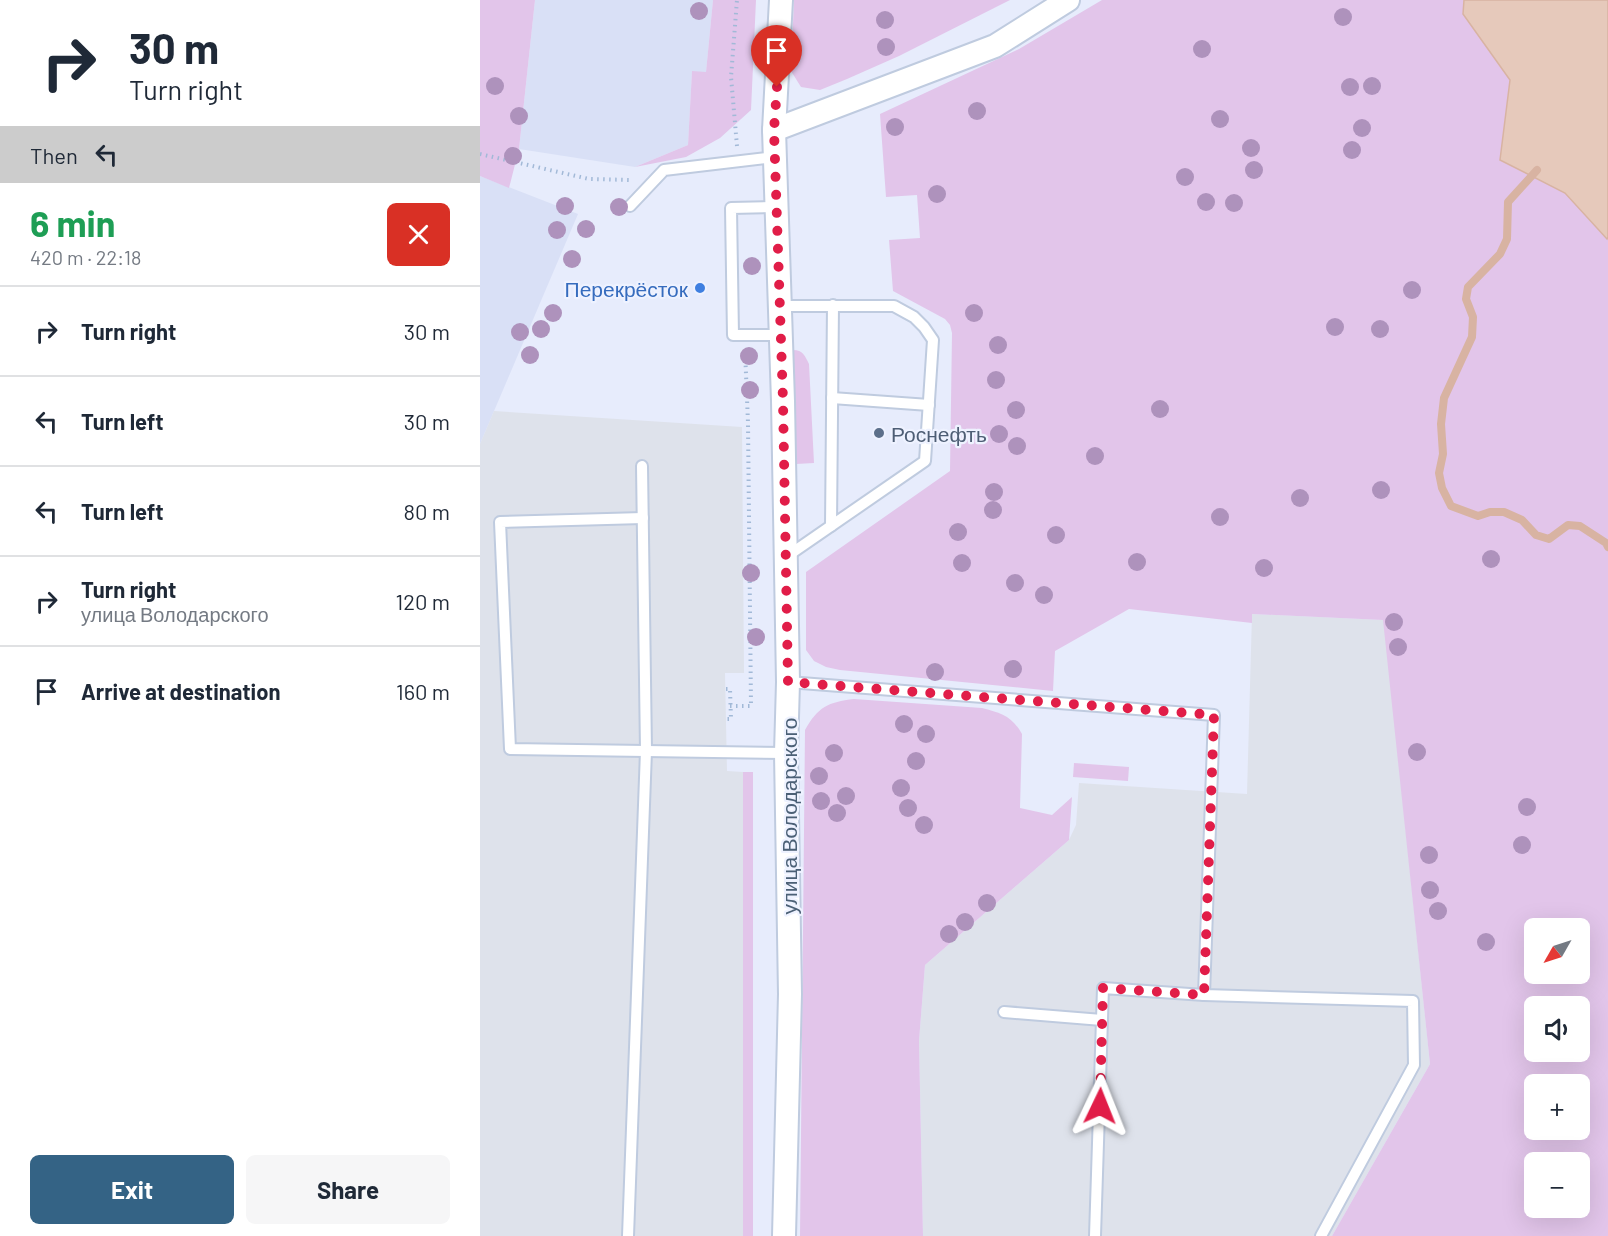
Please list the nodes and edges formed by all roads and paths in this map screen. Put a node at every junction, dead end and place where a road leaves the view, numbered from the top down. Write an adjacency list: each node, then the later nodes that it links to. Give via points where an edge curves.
1 (737, 0): 7 (path, via 731,77)
2 (781, 0): 4 (street, улица Володарского)
3 (1068, 0): 4 (street, via 995,46)
4 (774, 130): 6 (street, улица Володарского)
5 (480, 154): 8 (path)
6 (775, 157): 7 (lane); 10 (street, улица Володарского)
7 (738, 161): 9 (lane, via 664,170)
8 (589, 179)
9 (630, 206)
10 (776, 207): 12 (street, улица Володарского); 13 (lane, via 731,208 733,335)
11 (833, 305): 12 (lane); 14 (lane); 15 (lane, via 894,306 919,322 933,340)
12 (779, 306): 13 (street, улица Володарского)
13 (780, 335): 20 (street, улица Володарского)
14 (832, 398): 15 (lane); 19 (lane)
15 (929, 405): 19 (lane, via 925,461)
16 (748, 423): 23 (path, via 751,706)
17 (642, 466): 18 (lane)
18 (643, 518): 25 (lane); 25 (lane, via 500,522 510,749)
19 (831, 526): 20 (lane)
20 (786, 558): 21 (street, улица Володарского)
21 (788, 682): 26 (street, улица Володарского); 27 (lane, via 1214,715)
22 (726, 689): 23 (path, via 730,689)
23 (730, 706): 24 (path, via 730,719)
24 (726, 719)
25 (646, 751): 26 (lane); 30 (lane)
26 (786, 753): 31 (street, улица Володарского, via 790,994)
27 (1204, 995): 29 (lane, via 1103,988); 33 (lane, via 1413,1001 1414,1065)
28 (1004, 1012): 29 (lane)
29 (1102, 1020): 32 (lane)
30 (628, 1236)
31 (783, 1236)
32 (1095, 1236)
33 (1321, 1236)

